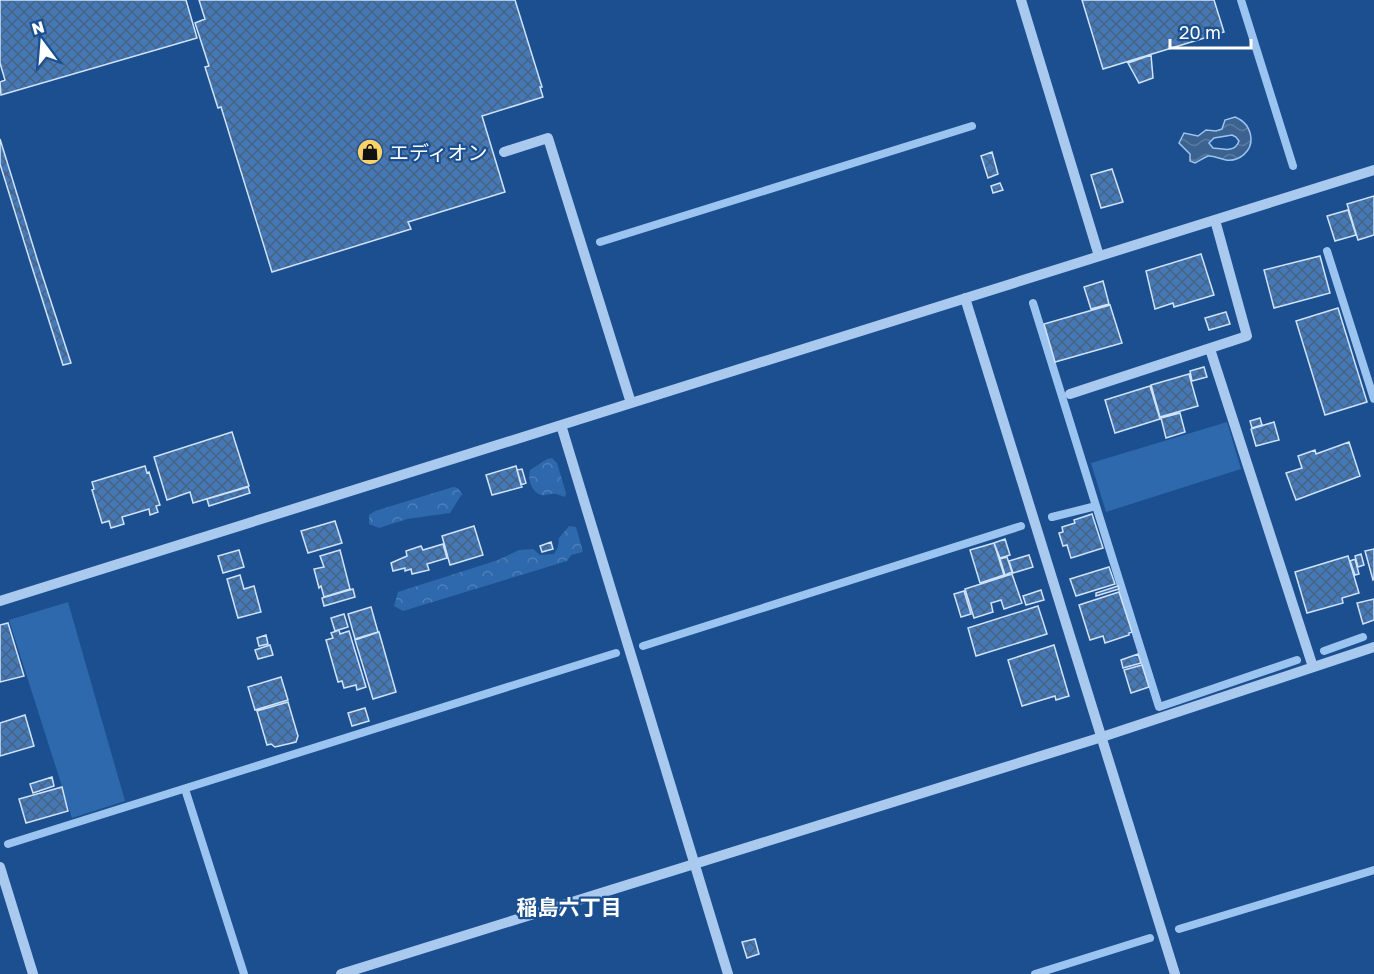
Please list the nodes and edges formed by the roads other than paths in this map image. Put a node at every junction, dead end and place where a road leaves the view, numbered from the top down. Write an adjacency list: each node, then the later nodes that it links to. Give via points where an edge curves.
1 (1021, 0): 5 (street)
2 (504, 152): 9 (street, via 548,138)
3 (1374, 170): 4 (street)
4 (1215, 219): 5 (street); 7 (street, via 1247,336)
5 (1099, 256): 6 (street)
6 (965, 298): 9 (street); 14 (street)
7 (1210, 349): 8 (street); 13 (street)
8 (1070, 394)
9 (631, 403): 10 (street)
10 (561, 425): 11 (street); 15 (street)
11 (0, 601)
12 (1374, 647): 13 (street)
13 (1313, 667): 14 (street)
14 (1102, 737): 15 (street); 20 (street)
15 (695, 864): 18 (street); 19 (street)
16 (0, 867): 17 (street)
17 (33, 974)
18 (341, 974)
19 (728, 974)
20 (1175, 974)

